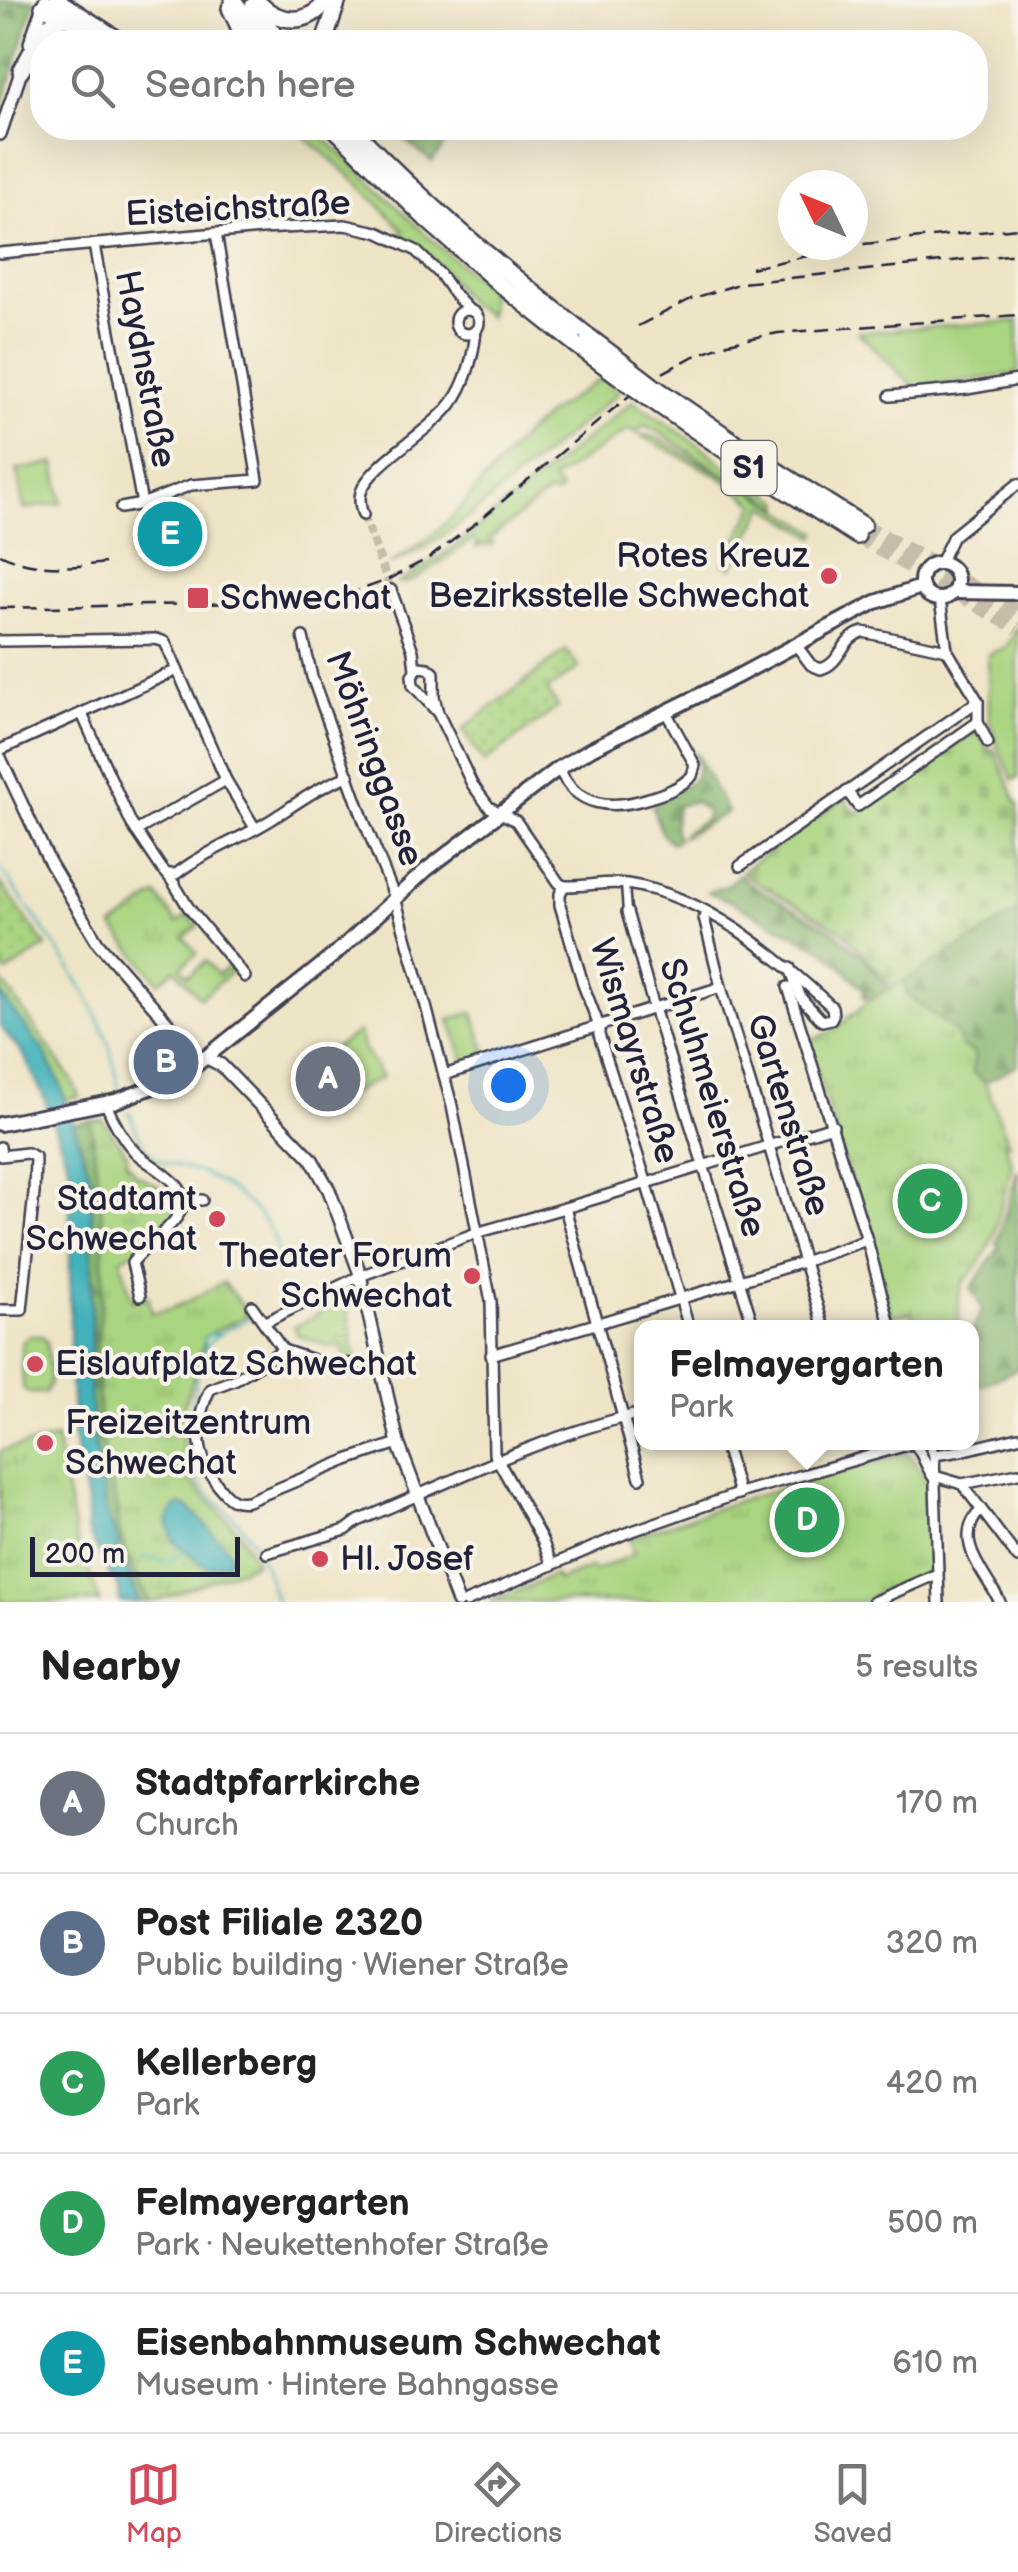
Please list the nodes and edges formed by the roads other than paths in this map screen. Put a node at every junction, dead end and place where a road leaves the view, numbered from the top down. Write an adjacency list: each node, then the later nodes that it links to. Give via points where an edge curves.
1 (229, 0): 11 (highway); 12 (highway)
2 (248, 0): 13 (highway)
3 (256, 0): 4 (highway, via 274,15 302,20)
4 (327, 0)
5 (338, 0): 14 (highway)
6 (56, 5): 7 (main road); 8 (highway); 9 (highway); 10 (highway)
7 (43, 30)
8 (44, 30)
9 (90, 30)
10 (101, 30)
11 (239, 30)
12 (255, 30)
13 (271, 30)
14 (328, 30)
15 (30, 54): 17 (main road)
16 (30, 55): 17 (highway)
17 (21, 71): 18 (main road)
18 (0, 134)
19 (333, 140): 22 (highway)
20 (346, 140): 22 (highway, S1)
21 (369, 140): 25 (highway, S1)
22 (375, 169): 25 (highway, S1, via 426,219)
23 (216, 232): 24 (street, Eisteichstraße); 27 (street, Eisteichstraße, via 330,224 368,229 415,250); 36 (street, via 258,480 191,485)
24 (94, 245): 26 (street, Eisteichstraße); 36 (street, Haydnstraße)
25 (471, 250): 39 (highway, S1, bridge, via 650,392)
26 (0, 253)
27 (454, 294): 28 (street, Eisteichstraße); 29 (street)
28 (469, 310): 29 (street); 30 (street, via 477,314)
29 (457, 314): 31 (street)
30 (476, 330): 31 (street); 32 (street)
31 (458, 331): 32 (street)
32 (471, 353): 38 (street, via 450,407 362,487)
33 (1018, 380): 34 (street)
34 (890, 396)
35 (1018, 484): 40 (street, via 953,536)
36 (142, 504): 37 (street)
37 (121, 508)
38 (363, 515)
39 (860, 531)
40 (940, 563): 41 (main road, via 953,570); 42 (main road, via 922,573)
41 (955, 585): 44 (main road); 45 (main road)
42 (922, 587): 45 (main road); 48 (main road, via 876,602)
43 (390, 590): 50 (street)
44 (1012, 592)
45 (940, 600): 49 (street)
46 (303, 637): 62 (street, Möhringgasse)
47 (0, 641): 51 (street, via 156,639 165,642)
48 (796, 646): 49 (street, via 821,669 863,632); 55 (main road)
49 (947, 650): 54 (street)
50 (419, 668): 52 (street, via 434,672); 53 (street, via 411,680)
51 (177, 670): 57 (street); 63 (street)
52 (434, 685): 53 (street); 56 (street)
53 (419, 690): 56 (street)
54 (978, 701): 58 (street); 64 (street)
55 (666, 712): 61 (main road); 61 (street, via 695,765 692,776 671,791 621,806 602,804 572,790)
56 (438, 713): 65 (street, via 472,784 489,807)
57 (82, 714): 60 (street); 67 (street)
58 (978, 722): 59 (street); 64 (street, via 858,806)
59 (988, 742)
60 (0, 754): 81 (street, via 98,943)
61 (560, 768): 65 (main road)
62 (349, 776): 66 (street); 72 (street, Möhringgasse)
63 (226, 780): 66 (street); 67 (street)
64 (848, 791): 68 (street)
65 (502, 812): 71 (street, via 516,820); 72 (main road)
66 (255, 828): 69 (street)
67 (136, 831): 69 (street)
68 (740, 866)
69 (169, 874): 76 (street)
70 (624, 884): 71 (street); 73 (street, Schuhmeierstraße); 74 (street, via 671,894)
71 (564, 886): 80 (street, Wismayrstraße, via 560,905)
72 (396, 898): 81 (main road); 82 (street, Möhringgasse)
73 (627, 912): 79 (street, Schuhmeierstraße)
74 (703, 914): 75 (street); 78 (street, Gartenstraße)
75 (790, 968): 75 (street, via 801,998 822,1020 830,1019 832,1007)
76 (245, 977)
77 (788, 986): 85 (street)
78 (721, 987): 79 (street); 86 (street, Gartenstraße)
79 (654, 1008): 80 (street); 88 (street, Schuhmeierstraße)
80 (599, 1026): 82 (street); 89 (street, Wismayrstraße)
81 (201, 1062): 83 (main road); 96 (main road, via 226,1070 318,1166)
82 (444, 1075): 93 (street, Möhringgasse)
83 (106, 1104): 84 (main road); 90 (street, via 135,1152 177,1183)
84 (0, 1124)
85 (833, 1126): 86 (street); 94 (street)
86 (768, 1145): 88 (street); 95 (street, Gartenstraße)
87 (0, 1147): 101 (street, via 1,1156 35,1157 22,1310)
88 (703, 1164): 89 (street); 97 (street, Schuhmeierstraße)
89 (646, 1182): 92 (street); 99 (street, Wismayrstraße)
90 (182, 1200): 91 (street); 98 (street, via 177,1218 132,1263)
91 (202, 1200)
92 (565, 1208): 93 (street); 107 (street)
93 (476, 1233): 96 (street); 109 (street, Möhringgasse, via 491,1302)
94 (867, 1240): 95 (street); 105 (street)
95 (803, 1262): 97 (street); 104 (street, Gartenstraße)
96 (360, 1276): 106 (street); 110 (main road)
97 (739, 1281): 99 (street); 103 (street, Schuhmeierstraße)
98 (140, 1296)
99 (680, 1299): 102 (street, Wismayrstraße); 107 (street)
100 (252, 1306): 106 (street)
101 (0, 1310)
102 (686, 1320)
103 (751, 1320)
104 (821, 1320)
105 (889, 1320)
106 (265, 1322): 108 (street)
107 (598, 1324): 109 (street); 112 (street)
108 (283, 1350): 110 (street, via 326,1364); 114 (street, via 210,1389 204,1400 198,1434 203,1460 230,1499 248,1501)
109 (491, 1355): 122 (street, Möhringgasse)
110 (378, 1364): 114 (main road)
111 (634, 1416): 112 (street)
112 (622, 1418): 122 (street); 124 (street)
113 (1018, 1437): 115 (street)
114 (398, 1443): 128 (main road)
115 (979, 1446)
116 (726, 1450): 127 (street)
117 (892, 1450): 127 (street)
118 (919, 1450): 125 (street)
119 (932, 1450): 121 (street)
120 (964, 1450): 121 (street)
121 (934, 1454): 125 (street)
122 (497, 1461): 128 (street); 132 (street)
123 (1018, 1472): 126 (street)
124 (640, 1478)
125 (934, 1478): 126 (street); 133 (street)
126 (962, 1484): 129 (street)
127 (739, 1494): 132 (street)
128 (417, 1496): 130 (street, via 346,1530); 134 (main road)
129 (981, 1510): 131 (street); 138 (street, via 972,1520 970,1546)
130 (268, 1553)
131 (1018, 1558)
132 (552, 1565): 135 (street)
133 (938, 1574): 136 (street); 137 (street)
134 (458, 1602)
135 (466, 1602)
136 (873, 1602)
137 (939, 1602)
138 (1000, 1602)

